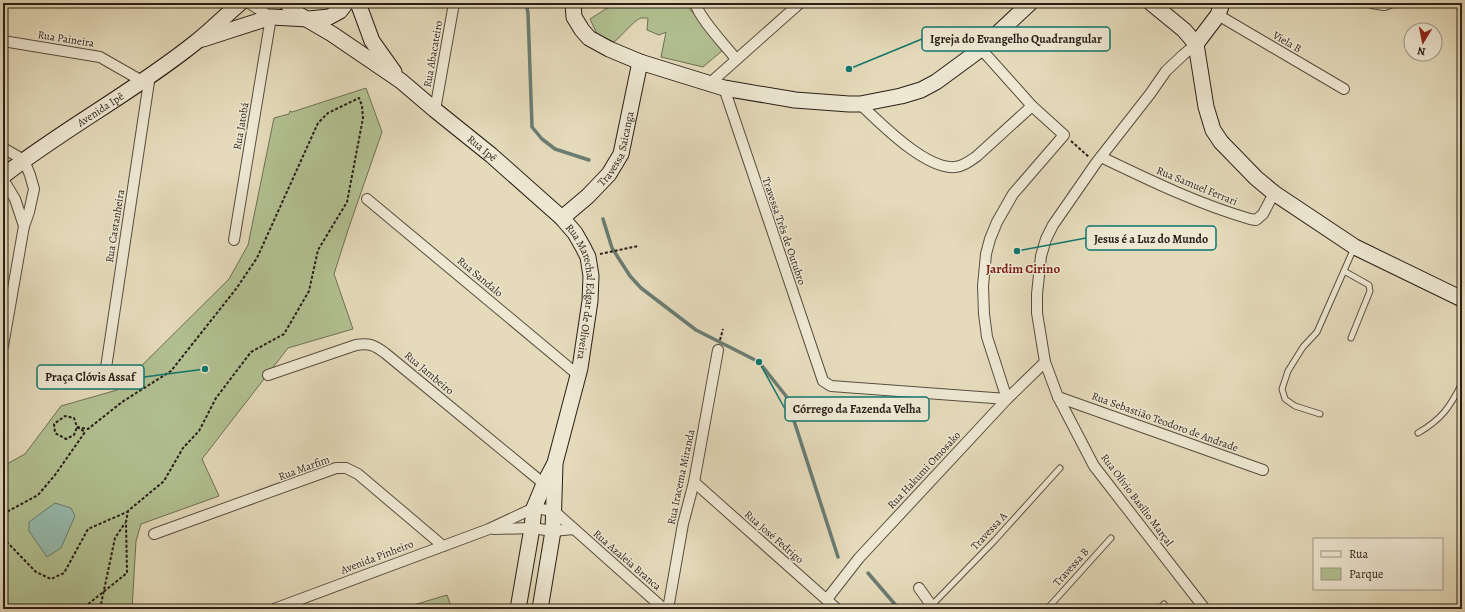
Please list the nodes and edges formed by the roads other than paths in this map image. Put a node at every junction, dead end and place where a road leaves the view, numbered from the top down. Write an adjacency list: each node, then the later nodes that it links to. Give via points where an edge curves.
1 (240, 3): 18 (main road, Avenida Ipê)
2 (249, 3): 15 (street)
3 (287, 3): 16 (main road, Rua Ipê, via 296,13)
4 (346, 3): 16 (main road, Avenida Ipê, via 340,11 329,17)
5 (358, 3): 24 (main road, Rua Ipê, via 372,41)
6 (454, 3): 29 (street, Rua Abacateiro)
7 (573, 3): 22 (main road, via 574,17 589,38)
8 (695, 3): 21 (street)
9 (800, 3): 21 (street)
10 (1030, 3): 20 (main road)
11 (1151, 3): 19 (main road, via 1184,30)
12 (1372, 3): 13 (street)
13 (1390, 3)
14 (1220, 9): 19 (main road); 26 (street, Viela B)
15 (271, 17): 16 (main road, Avenida Ipê); 18 (main road, Avenida Ipê); 39 (street, Rua Jatobá)
16 (309, 19): 24 (main road, Rua Ipê)
17 (3, 41): 23 (street, Rua Paineira, via 100,57)
18 (197, 42): 23 (main road, Avenida Ipê)
19 (1196, 44): 32 (street, Rua Olívio Basílio Marçal, via 1166,72); 35 (main road, via 1206,107 1214,130 1237,160)
20 (981, 49): 27 (main road, via 921,90); 28 (street)
21 (736, 60): 25 (street)
22 (640, 62): 25 (main road); 37 (main road, Travessa Saicanga, via 621,154 609,174)
23 (146, 78): 31 (main road, Avenida Ipê); 49 (street, Rua Castanheira)
24 (401, 81): 29 (main road, Rua Ipê)
25 (717, 86): 27 (main road, via 796,100); 52 (street, Travessa Três de Outubro, via 823,382 831,386)
26 (1344, 89)
27 (860, 104): 28 (street, via 888,131 914,150 944,166 955,167 967,164)
28 (1032, 106): 52 (street, via 1064,135 1013,194 997,222 986,254 983,286 987,337)
29 (436, 110): 37 (main road, Rua Ipê)
30 (3, 148): 31 (street)
31 (24, 160): 33 (main road, Avenida Ipê); 38 (street, via 34,190)
32 (1099, 160): 35 (street, Rua Samuel Ferrari, via 1198,201 1250,219 1256,220 1260,217); 46 (street, Rua Olívio Basílio Marçal, via 1053,225 1041,256 1037,277 1037,312)
33 (3, 176)
34 (3, 180): 38 (street, via 15,199)
35 (1274, 193): 40 (main road)
36 (367, 198): 48 (street, Rua Sandalo)
37 (562, 218): 48 (main road, Rua Marechal Edgar de Oliveira, via 575,233 588,257 591,276 590,301)
38 (24, 226): 44 (street)
39 (234, 240)
40 (1355, 247): 41 (lane); 42 (main road)
41 (1344, 271): 43 (lane, via 1364,281 1369,285 1370,291); 53 (lane, via 1317,332 1303,346 1288,371 1282,390 1285,399 1295,406)
42 (1462, 299)
43 (1351, 338)
44 (3, 346)
45 (718, 350): 57 (street, Rua Iracema Miranda)
46 (1045, 362): 51 (street, Rua Olívio Basílio Marçal); 52 (street, Rua Hakumi Omosako)
47 (268, 375): 58 (street, Rua Jambeiro, via 356,345 376,346)
48 (578, 375): 58 (main road, Rua Marechal Edgar de Oliveira)
49 (104, 381)
50 (1462, 383): 54 (lane, via 1445,413)
51 (1058, 397): 56 (street, Rua Sebastião Teodoro de Andrade); 80 (street, Rua Olívio Basílio Marçal, via 1094,466)
52 (1006, 399): 69 (street, Rua Hakumi Omosako, via 859,558)
53 (1320, 414)
54 (1418, 433)
55 (1060, 468): 71 (lane, Travessa A)
56 (1263, 470)
57 (694, 482): 69 (street, Rua José Fedrigo); 76 (street, Rua Iracema Miranda, via 683,524)
58 (549, 486): 59 (main road, Rua Marechal Edgar de Oliveira); 60 (main road, Rua Marechal Edgar de Oliveira)
59 (534, 508): 60 (street); 61 (main road, Rua Marechal Edgar de Oliveira); 62 (street, Avenida Pinheiro)
60 (554, 511): 63 (street, Rua Azaleia Branca); 64 (main road, Rua Marechal Edgar de Oliveira)
61 (532, 528): 62 (street, Avenida Pinheiro); 64 (street, Avenida Pinheiro); 73 (main road, Rua Marechal Edgar de Oliveira)
62 (489, 529): 67 (street, Avenida Pinheiro)
63 (574, 529): 64 (street); 75 (street, Rua Azaleia Branca)
64 (553, 531): 74 (main road, Rua Marechal Edgar de Oliveira)
65 (154, 534): 67 (street, Rua Marfim, via 336,468 346,468 358,474)
66 (1111, 538): 78 (lane, Travessa B)
67 (443, 546): 72 (street, Avenida Pinheiro)
68 (919, 588): 71 (street)
69 (827, 599): 77 (street, Rua José Fedrigo)
70 (1164, 604): 79 (lane)
71 (933, 607)
72 (274, 609)
73 (518, 609)
74 (540, 609)
75 (664, 609)
76 (668, 609)
77 (837, 609)
78 (1047, 609)
79 (1159, 609)
80 (1205, 609)

